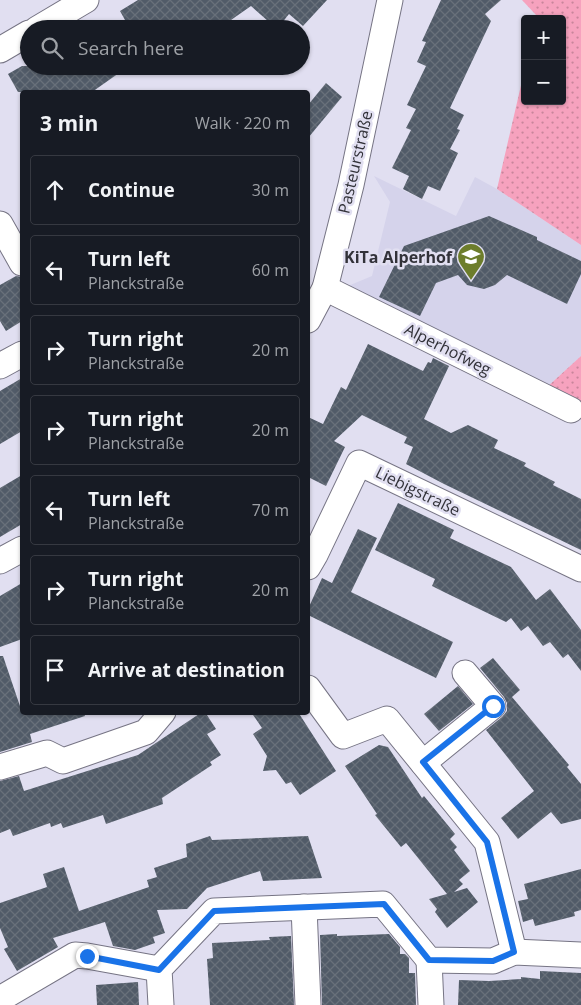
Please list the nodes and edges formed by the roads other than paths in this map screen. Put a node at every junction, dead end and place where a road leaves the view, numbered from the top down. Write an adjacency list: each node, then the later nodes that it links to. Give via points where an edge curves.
1 (86, 0): 3 (street)
2 (390, 0): 8 (street, Pasteurstraße)
3 (52, 20)
4 (20, 39): 5 (street)
5 (0, 50)
6 (0, 224): 7 (street)
7 (20, 259)
8 (325, 288): 9 (street, Pasteurstraße); 12 (street, Alperhofweg)
9 (310, 316)
10 (20, 355): 11 (street)
11 (0, 366)
12 (571, 410)
13 (20, 550): 14 (street)
14 (0, 561)
15 (310, 563): 16 (street, Liebigstraße, via 359,463)
16 (581, 569)
17 (465, 673): 20 (street, via 493,706)
18 (310, 691): 20 (street, via 343,736 387,719)
19 (160, 715): 21 (street, via 146,732 63,761 47,753)
20 (423, 762): 23 (street, via 487,842)
21 (0, 767)
22 (304, 907): 25 (street, via 384,904); 26 (street, via 214,911); 29 (street)
23 (514, 952): 24 (street); 25 (street, via 493,961)
24 (581, 955)
25 (429, 960): 30 (street)
26 (159, 970): 27 (street, via 75,955); 28 (street)
27 (0, 999)
28 (161, 1005)
29 (308, 1005)
30 (431, 1005)

